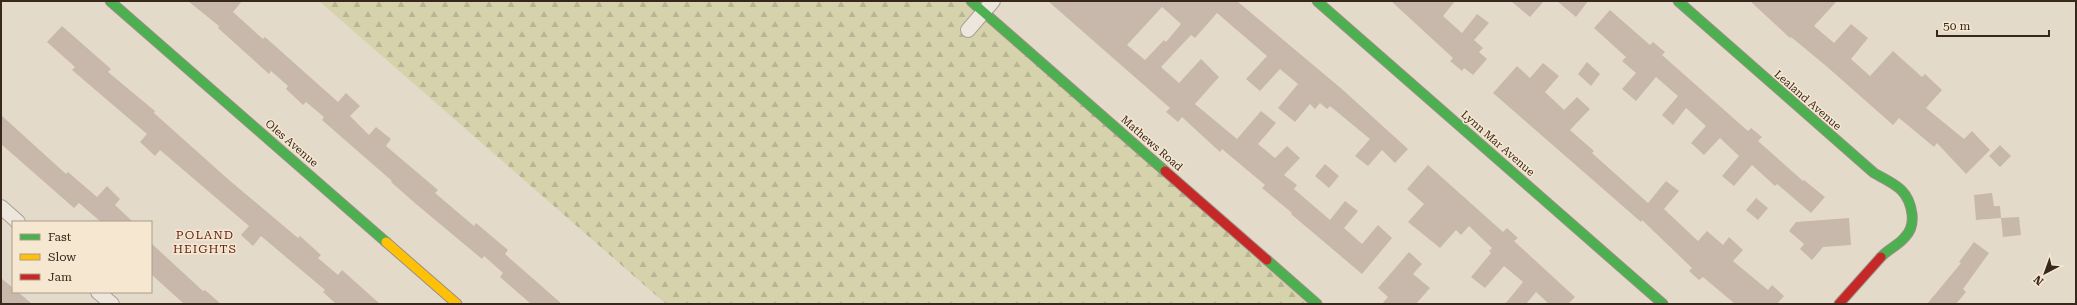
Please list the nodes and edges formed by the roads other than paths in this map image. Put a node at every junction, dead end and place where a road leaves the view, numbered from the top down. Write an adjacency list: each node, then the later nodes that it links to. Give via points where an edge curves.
1 (110, 1): 11 (street, Oles Avenue)
2 (971, 1): 5 (street, Mathews Road)
3 (1317, 1): 13 (street, Lynn Mar Avenue)
4 (1678, 1): 14 (street, Lealand Avenue, via 1874,173 1899,187 1911,202 1913,220 1910,231 1904,239 1884,254)
5 (988, 6): 6 (street); 12 (street, Mathews Road)
6 (968, 30)
7 (1, 207): 8 (street)
8 (17, 221)
9 (99, 293): 10 (street)
10 (112, 304)
11 (457, 304)
12 (1318, 304)
13 (1663, 304)
14 (1840, 304)

